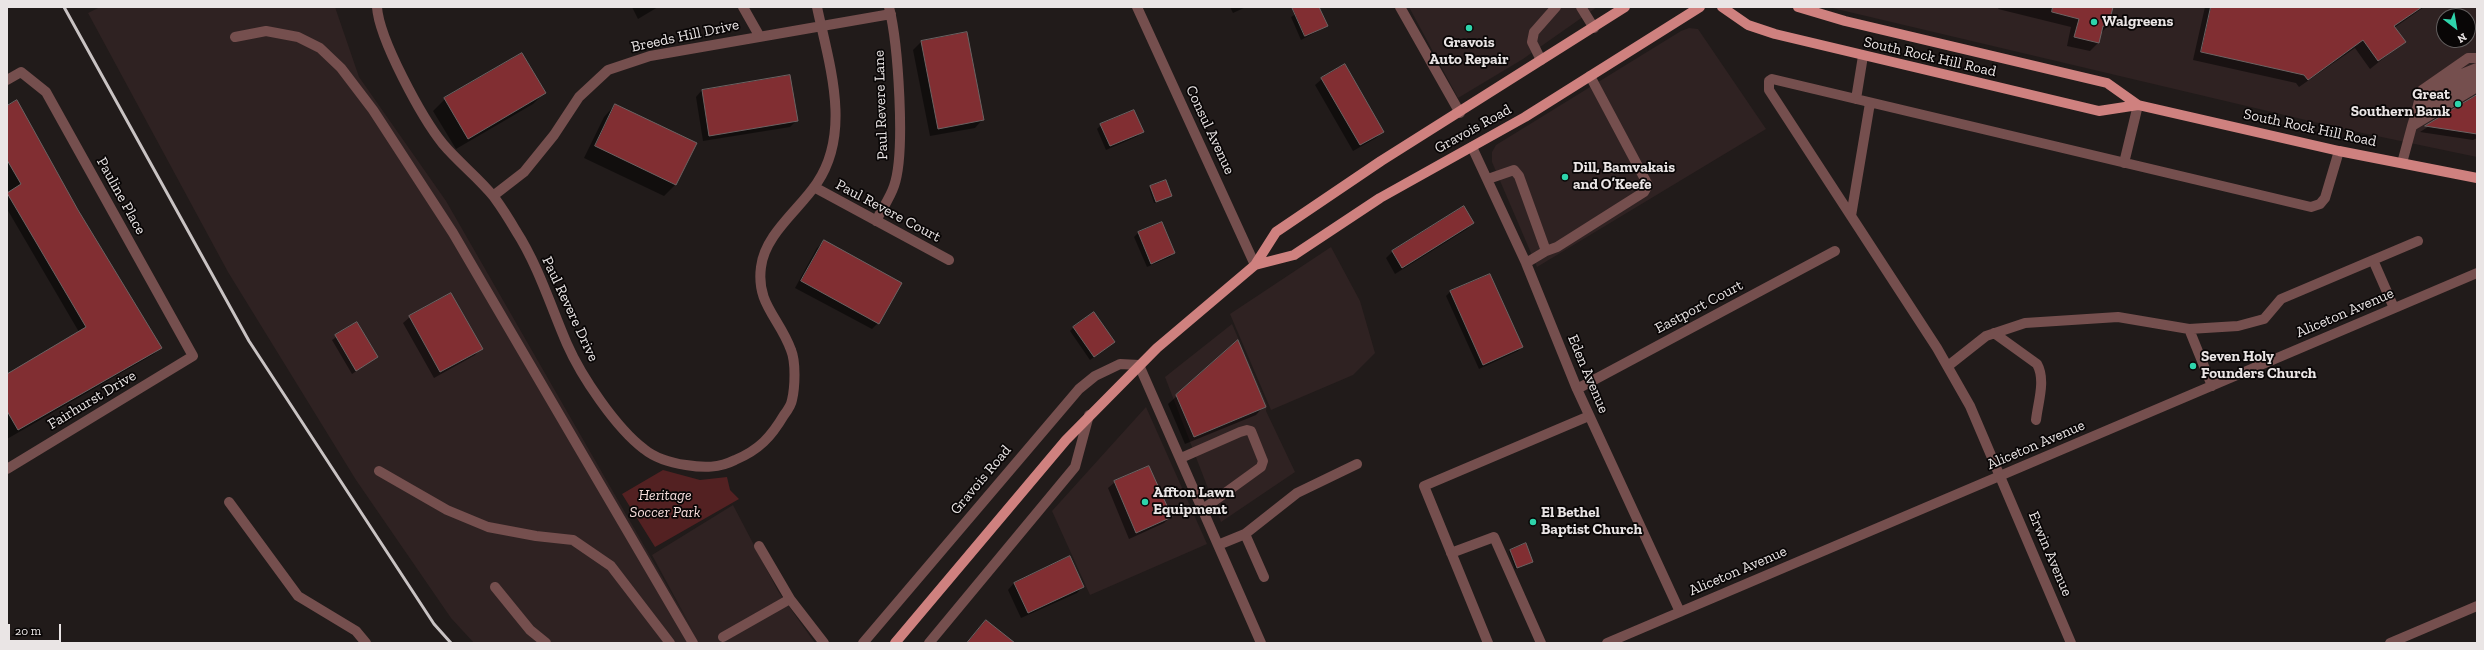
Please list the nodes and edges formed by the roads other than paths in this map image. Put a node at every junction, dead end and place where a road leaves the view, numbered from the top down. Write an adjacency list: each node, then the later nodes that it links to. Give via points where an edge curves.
1 (378, 7): 40 (street, Paul Revere Drive, via 378,18 394,59 442,143)
2 (743, 7): 15 (street)
3 (817, 7): 13 (street, Paul Revere Drive)
4 (1137, 7): 49 (street, Consul Avenue)
5 (1400, 7): 30 (street)
6 (1556, 7): 20 (street, via 1534,32 1532,42)
7 (1581, 7): 14 (street)
8 (1625, 7): 14 (main road, Gravois Road)
9 (1700, 7): 22 (main road, Gravois Road)
10 (1722, 7): 18 (main road, South Rock Hill Road, via 1734,17 1755,27)
11 (1798, 7): 29 (main road, South Rock Hill Road, via 1845,21 2107,83)
12 (890, 10): 13 (street, Breeds Hill Drive); 42 (street, Paul Revere Lane, via 898,82 900,153 894,185)
13 (821, 26): 15 (street, Breeds Hill Drive); 39 (street, Paul Revere Drive, via 836,117 833,148)
14 (1594, 28): 20 (main road, Gravois Road)
15 (760, 36): 40 (street, Breeds Hill Drive, via 650,56 608,70 579,97 554,135 524,172)
16 (235, 37): 82 (street, via 266,31 298,37 320,48 341,68 368,104 449,227)
17 (2477, 52): 19 (street)
18 (1863, 56): 26 (street); 29 (main road, South Rock Hill Road, via 2099,111)
19 (2472, 58): 27 (street, via 2422,90)
20 (1541, 60): 30 (main road, Gravois Road)
21 (2477, 68): 27 (street, via 2462,74)
22 (1590, 76): 33 (main road, Gravois Road); 44 (street, via 1648,185 1644,192 1557,247)
23 (2477, 76): 31 (street)
24 (7, 80): 54 (street, Pauline Place, via 21,72 46,92)
25 (2477, 87): 32 (street)
26 (1856, 99): 28 (street); 41 (street, Erwin Avenue, via 1772,79 1767,85)
27 (2419, 101): 31 (street)
28 (1870, 103): 35 (street); 41 (street)
29 (2138, 105): 34 (main road, South Rock Hill Road); 35 (street)
30 (1460, 113): 49 (main road, Gravois Road, via 1380,161 1276,232)
31 (2416, 113): 32 (street)
32 (2412, 126): 36 (street)
33 (1472, 147): 38 (street, Eden Avenue); 49 (main road, Gravois Road, via 1380,198 1294,255)
34 (2339, 151): 35 (street, via 2325,198 2320,204 2311,207); 36 (main road, South Rock Hill Road)
35 (2124, 163)
36 (2402, 163): 37 (main road, South Rock Hill Road)
37 (2477, 178)
38 (1488, 179): 44 (street, via 1514,170 1519,176); 48 (street, Eden Avenue)
39 (814, 187): 40 (street, Paul Revere Drive, via 782,226 763,255 759,282 762,296 793,353 792,403 772,436 753,452 722,466 700,468 673,463 646,451 624,431 596,393 568,347 518,234); 42 (street, Paul Revere Court)
40 (493, 196)
41 (1851, 216): 56 (street, Erwin Avenue)
42 (876, 221): 46 (street, Paul Revere Court)
43 (2418, 240): 47 (street)
44 (1546, 251): 48 (street)
45 (1835, 251): 58 (street, Eastport Court)
46 (949, 260)
47 (2373, 260): 51 (street); 52 (street, via 2281,299 2264,319 2238,326)
48 (1526, 263): 58 (street, Eden Avenue)
49 (1255, 265): 55 (main road, Gravois Road)
50 (2477, 273): 51 (street, Aliceton Avenue)
51 (2394, 308): 57 (street, Aliceton Avenue)
52 (2189, 329): 53 (street, via 2118,317 2025,322); 57 (street)
53 (1994, 333): 56 (street, via 1986,336); 61 (street, via 2037,364 2040,370 2042,377)
54 (193, 356): 64 (street, Fairhurst Drive)
55 (1139, 364): 59 (main road, Gravois Road); 62 (street); 84 (street, Gravois Road, via 1120,364 1095,376 1079,389)
56 (1948, 366): 66 (street, Erwin Avenue, via 1970,406)
57 (2212, 386): 66 (street, Aliceton Avenue)
58 (1577, 389): 60 (street, Eden Avenue)
59 (1089, 414): 85 (main road, Gravois Road); 86 (street, via 1075,467)
60 (1590, 416): 72 (street, via 1424,486); 77 (street, Eden Avenue)
61 (2036, 420)
62 (1181, 458): 68 (street); 68 (street, via 1240,432 1251,431 1263,461 1261,467)
63 (1357, 464): 69 (street, via 1297,493)
64 (7, 469)
65 (379, 471): 81 (street, via 447,510 488,527 574,540 610,566)
66 (2001, 476): 77 (street, Aliceton Avenue); 91 (street, Erwin Avenue)
67 (229, 502): 79 (street, via 298,596 356,631)
68 (1203, 509): 70 (street)
69 (1245, 534): 70 (street); 73 (street)
70 (1218, 545): 87 (street)
71 (759, 546): 75 (street)
72 (1451, 553): 88 (street); 89 (street, via 1494,537)
73 (1264, 577)
74 (496, 587): 80 (street, via 530,630)
75 (790, 598): 78 (street); 83 (street)
76 (2477, 606): 92 (street)
77 (1680, 612): 90 (street, Aliceton Avenue)
78 (723, 637)
79 (366, 643)
80 (546, 643)
81 (670, 643)
82 (693, 643)
83 (824, 643)
84 (863, 643)
85 (895, 643)
86 (929, 643)
87 (1261, 643)
88 (1488, 643)
89 (1541, 643)
90 (1607, 643)
91 (2071, 643)
92 (2390, 643)

